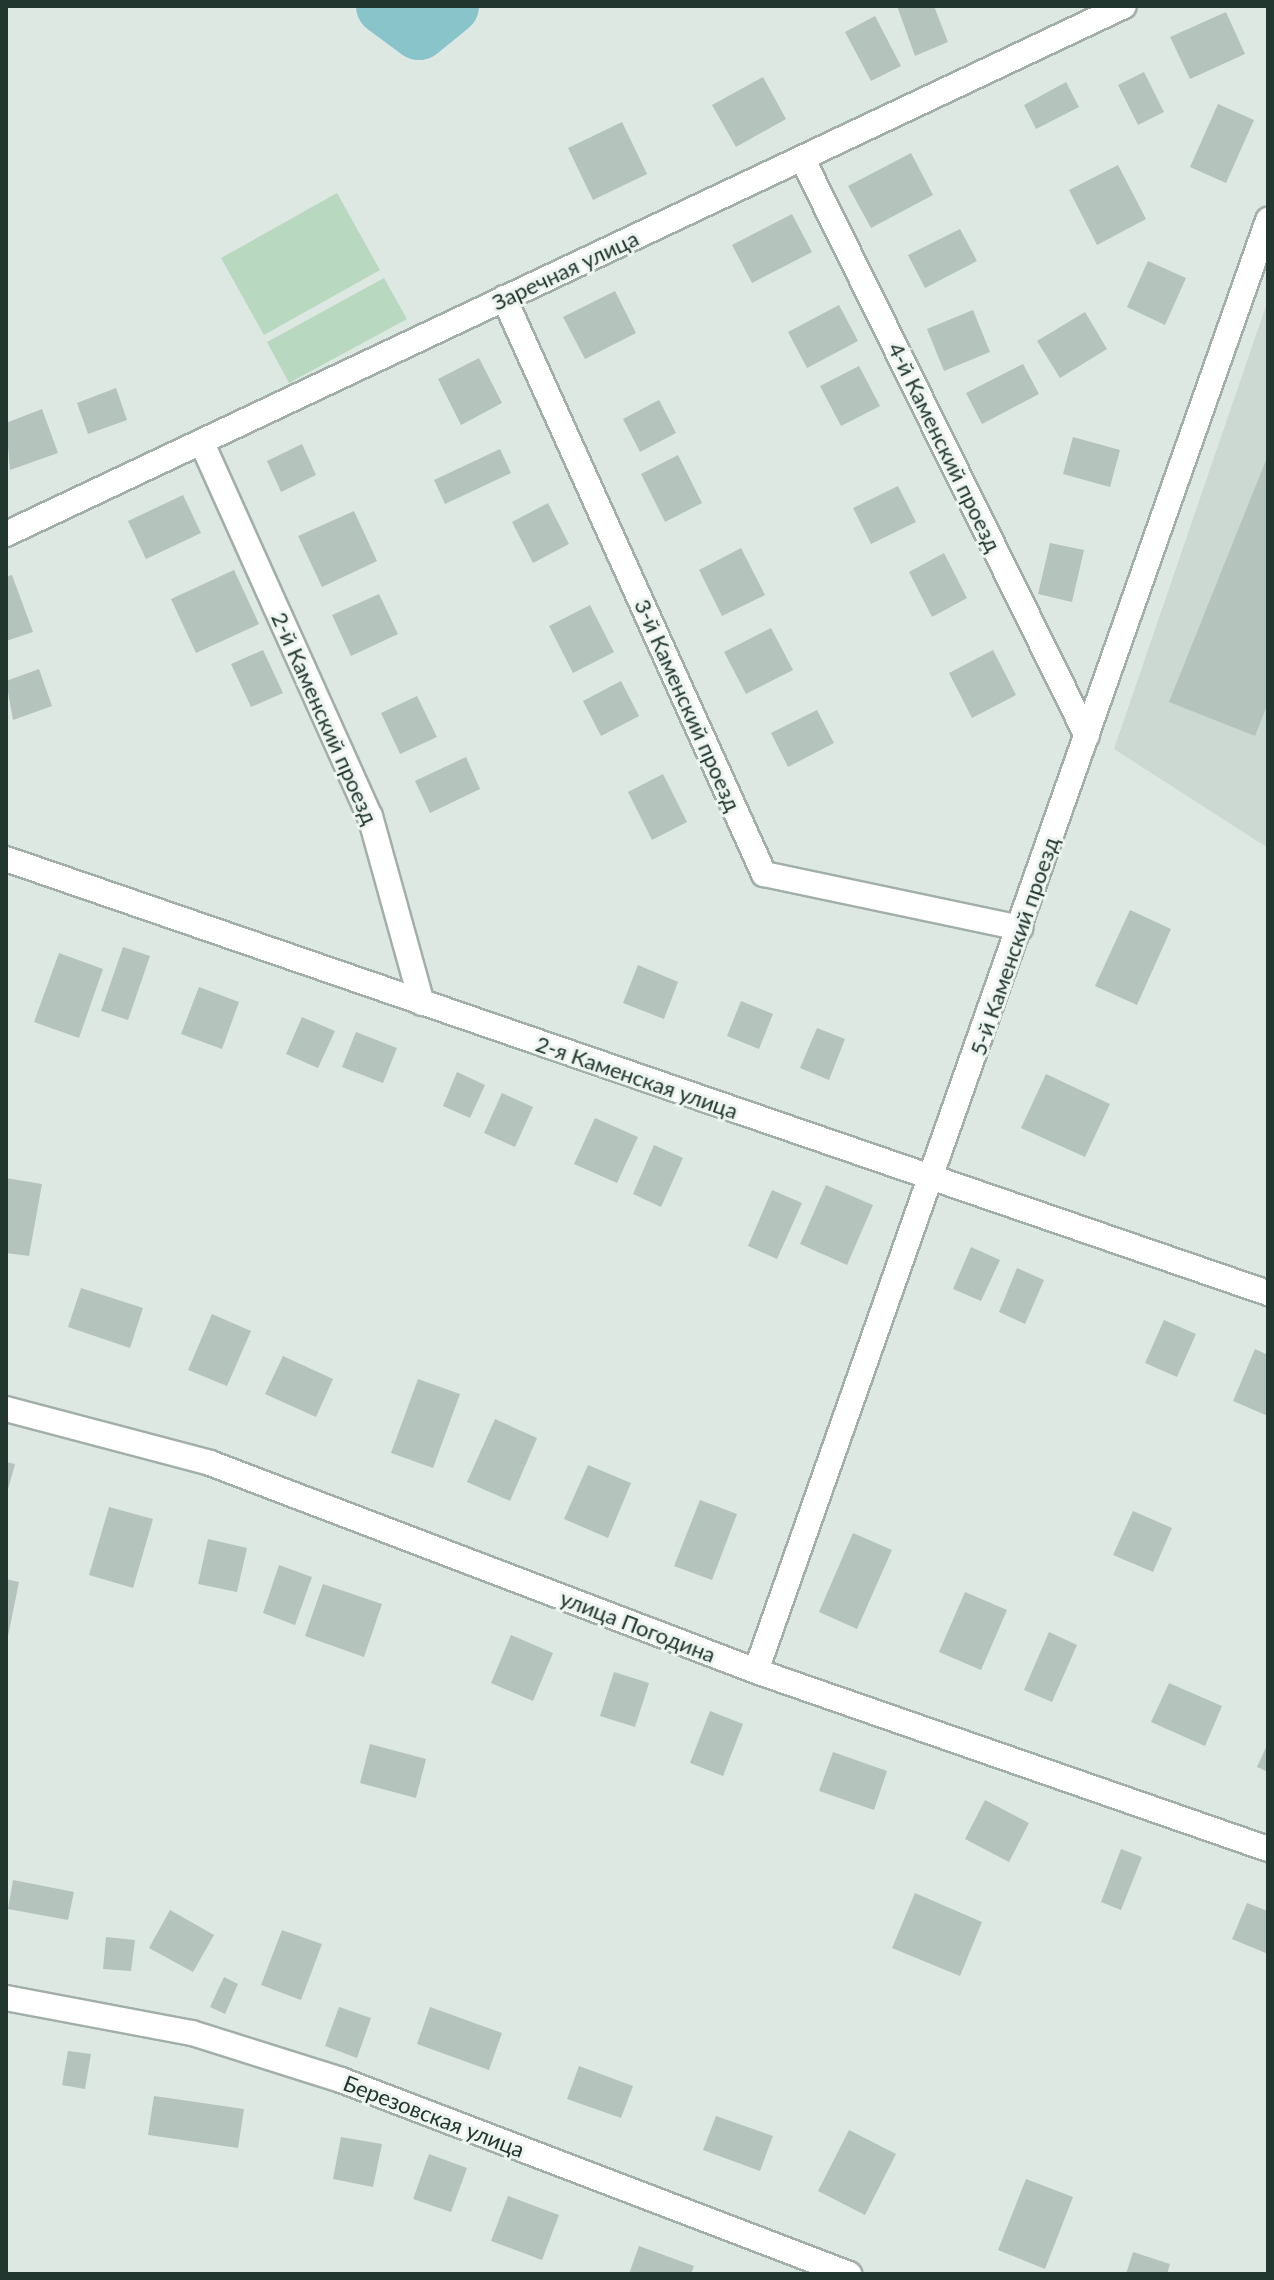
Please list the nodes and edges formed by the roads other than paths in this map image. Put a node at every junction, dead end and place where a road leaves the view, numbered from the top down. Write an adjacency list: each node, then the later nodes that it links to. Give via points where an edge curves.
1 (1124, 6): 2 (street, Заречная улица)
2 (802, 158): 4 (street, Заречная улица); 7 (street, 4-й Каменский проезд)
3 (1268, 220): 7 (street, 5-й Каменский проезд)
4 (504, 298): 5 (street, Заречная улица); 9 (street, 3-й Каменский проезд, via 764,874)
5 (202, 443): 6 (street, Заречная улица); 10 (street, 2-й Каменский проезд, via 370,816)
6 (6, 534)
7 (1087, 736): 9 (street, 5-й Каменский проезд)
8 (6, 859): 10 (street, 2-я Каменская улица)
9 (1020, 928): 11 (street, 5-й Каменский проезд)
10 (422, 1003): 11 (street, 2-я Каменская улица)
11 (932, 1179): 12 (street, 2-я Каменская улица); 14 (street, 5-й Каменский проезд)
12 (1268, 1293)
13 (6, 1409): 14 (street, улица Погодина, via 210,1463)
14 (756, 1671): 15 (street, улица Погодина)
15 (1268, 1849)
16 (6, 1998): 17 (street, Березовская улица, via 192,2033 341,2080)
17 (849, 2274)

